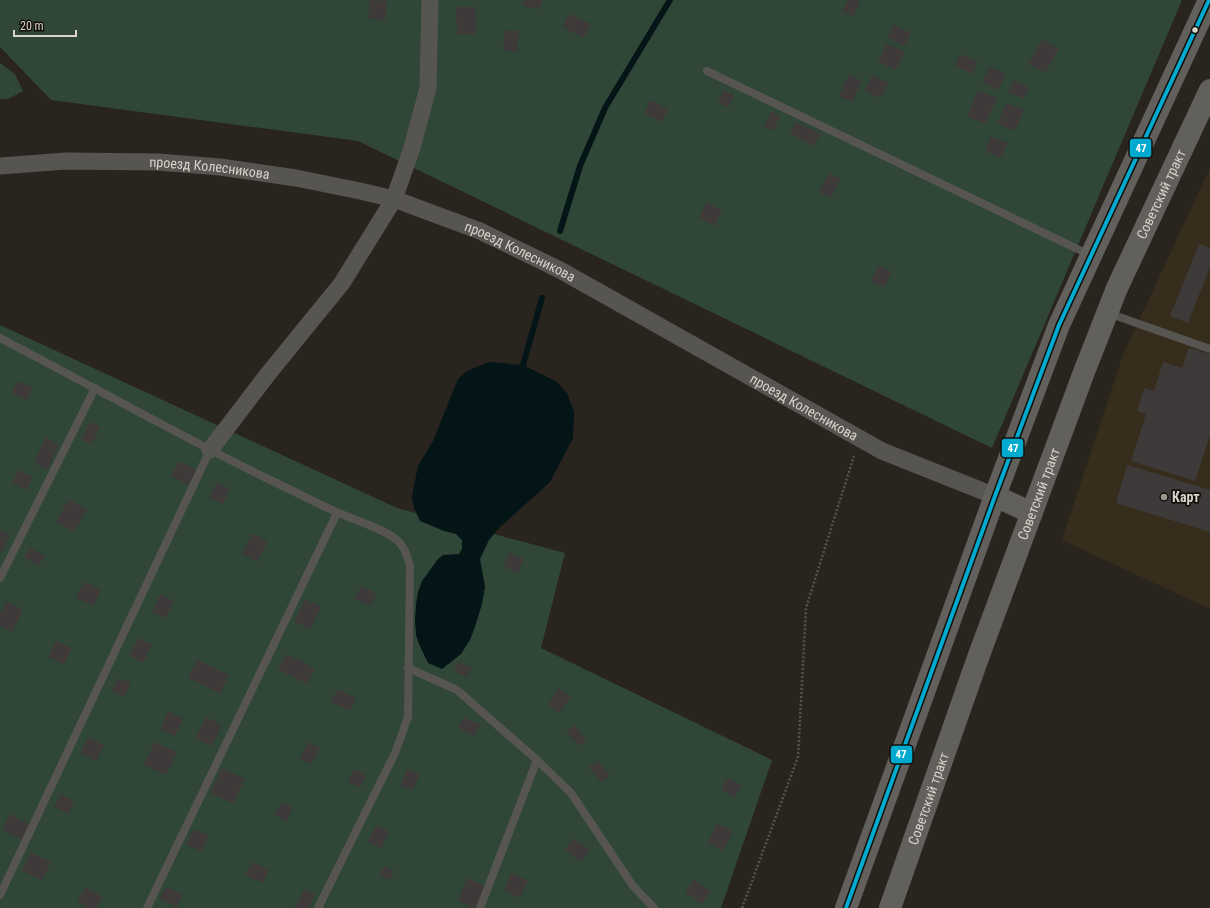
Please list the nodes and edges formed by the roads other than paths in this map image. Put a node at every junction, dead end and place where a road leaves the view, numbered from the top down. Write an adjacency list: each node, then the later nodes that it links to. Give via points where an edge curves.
1 (430, 0): 6 (street, via 428,88 411,151)
2 (1209, 0): 7 (highway)
3 (707, 71): 7 (lane)
4 (1210, 90): 8 (highway, Советский тракт)
5 (0, 166): 6 (street, проезд Колесникова, via 66,162 158,162 220,167 296,178)
6 (394, 199): 12 (street, via 342,283); 13 (street, проезд Колесникова, via 480,231 560,270 882,451)
7 (1091, 256): 13 (highway, via 1059,325)
8 (1107, 313): 10 (lane); 14 (highway, Советский тракт)
9 (0, 338): 11 (lane)
10 (1210, 349)
11 (95, 388): 12 (lane); 16 (lane)
12 (210, 450): 15 (lane); 19 (lane)
13 (995, 496): 14 (highway); 24 (highway)
14 (1032, 512): 25 (highway, Советский тракт)
15 (337, 513): 17 (lane, via 390,536 407,554 410,566); 20 (lane)
16 (0, 578)
17 (408, 668): 18 (lane, via 457,690); 21 (lane, via 408,717 395,753)
18 (537, 760): 22 (lane); 23 (lane, via 571,793 633,886)
19 (0, 895)
20 (146, 908)
21 (318, 908)
22 (480, 908)
23 (654, 908)
24 (846, 908)
25 (890, 908)

